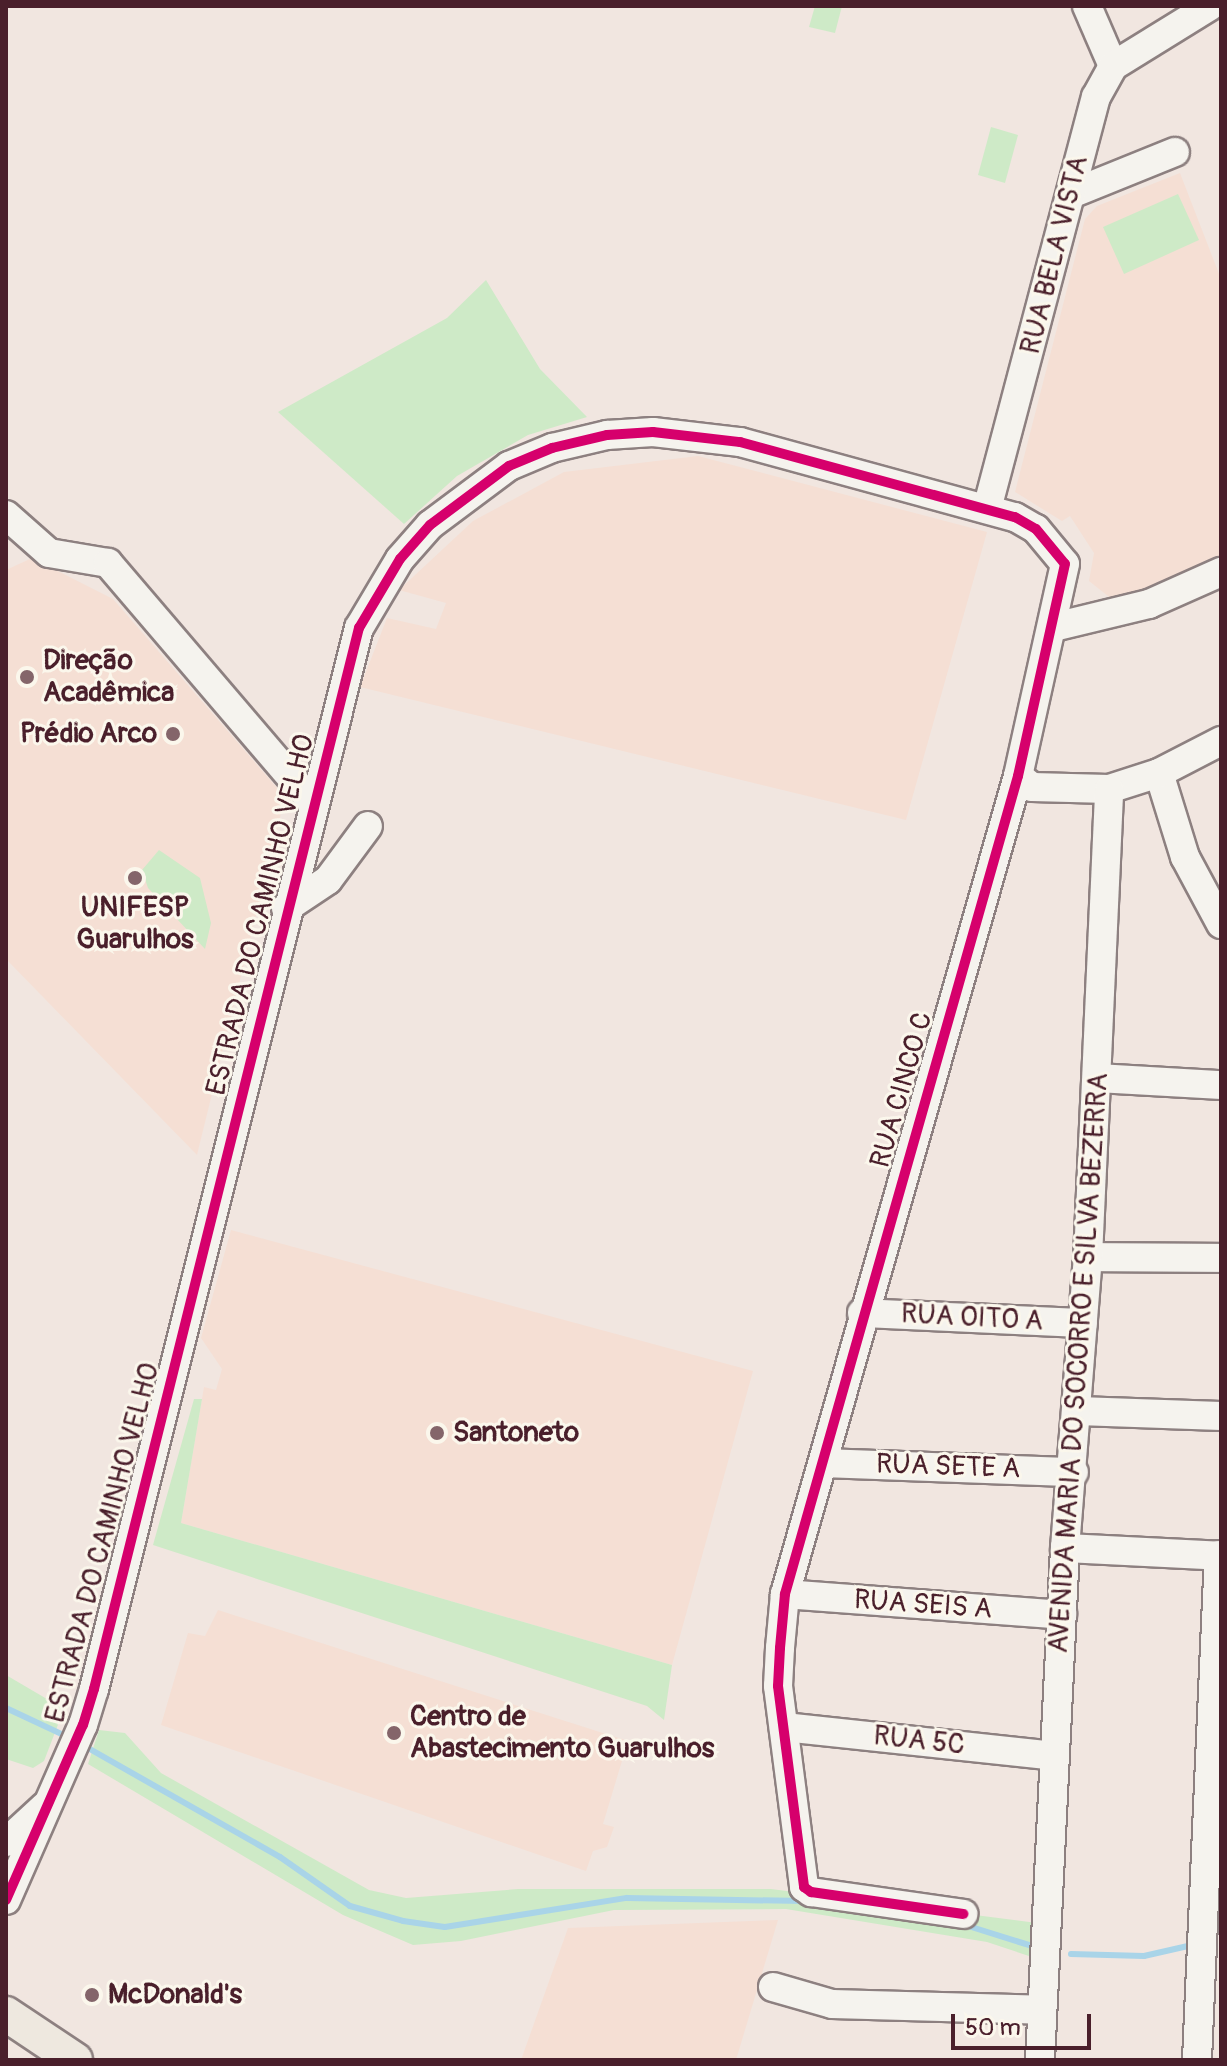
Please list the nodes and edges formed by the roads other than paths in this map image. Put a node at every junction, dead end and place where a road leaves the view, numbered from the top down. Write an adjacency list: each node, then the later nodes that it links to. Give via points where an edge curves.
1 (1087, 6): 3 (street)
2 (1210, 6): 3 (street)
3 (1113, 66): 5 (street, RUA BELA VISTA, via 1096,97)
4 (1175, 152): 5 (street)
5 (1071, 194): 6 (street, RUA BELA VISTA)
6 (987, 509): 9 (street, RUA CINCO C, via 1036,529 1065,564); 14 (street, ESTRADA DO CAMINHO VELHO, via 699,434 607,435 509,466 430,525 374,597 359,628)
7 (6, 515): 14 (street, via 49,553 108,563)
8 (1221, 572): 9 (street, via 1149,604)
9 (1054, 627): 12 (street, RUA CINCO C)
10 (1221, 741): 11 (street)
11 (1159, 773): 13 (street); 17 (street, via 1185,857)
12 (1018, 776): 13 (street, via 1032,787); 22 (street, RUA CINCO C)
13 (1109, 789): 18 (street, AVENIDA MARIA DO SOCORRO E SILVA BEZERRA)
14 (312, 802): 16 (street, ESTRADA DO CAMINHO VELHO)
15 (368, 826): 16 (street, via 328,880)
16 (286, 908): 34 (street, ESTRADA DO CAMINHO VELHO, via 240,1148 83,1725)
17 (1221, 924)
18 (1098, 1078): 19 (street); 20 (street, AVENIDA MARIA DO SOCORRO E SILVA BEZERRA)
19 (1221, 1085)
20 (1088, 1257): 21 (street); 23 (street, AVENIDA MARIA DO SOCORRO E SILVA BEZERRA)
21 (1221, 1258)
22 (862, 1313): 23 (street, RUA OITO A); 26 (street, RUA CINCO C)
23 (1083, 1323): 24 (street, AVENIDA MARIA DO SOCORRO E SILVA BEZERRA)
24 (1078, 1411): 25 (street); 27 (street, AVENIDA MARIA DO SOCORRO E SILVA BEZERRA)
25 (1221, 1416)
26 (823, 1463): 27 (street, RUA SETE A); 30 (street, RUA CINCO C)
27 (1074, 1472): 28 (street, AVENIDA MARIA DO SOCORRO E SILVA BEZERRA)
28 (1065, 1548): 29 (street); 31 (street, AVENIDA MARIA DO SOCORRO E SILVA BEZERRA)
29 (1220, 1556): 43 (street)
30 (785, 1594): 31 (street, RUA SEIS A); 32 (street, RUA CINCO C, via 778,1686)
31 (1062, 1615): 33 (street, AVENIDA MARIA DO SOCORRO E SILVA BEZERRA)
32 (784, 1727): 33 (street, RUA 5C); 37 (street, RUA CINCO C, via 806,1889)
33 (1054, 1756): 39 (street, AVENIDA MARIA DO SOCORRO E SILVA BEZERRA)
34 (50, 1801): 35 (street, ESTRADA DO CAMINHO VELHO); 36 (street, ESTRADA DO CAMINHO VELHO)
35 (6, 1842)
36 (6, 1900)
37 (963, 1914)
38 (773, 1987): 39 (street, via 832,2004)
39 (1042, 2010): 42 (street, AVENIDA MARIA DO SOCORRO E SILVA BEZERRA)
40 (6, 2014): 41 (main road)
41 (75, 2060)
42 (1040, 2060)
43 (1197, 2060)

